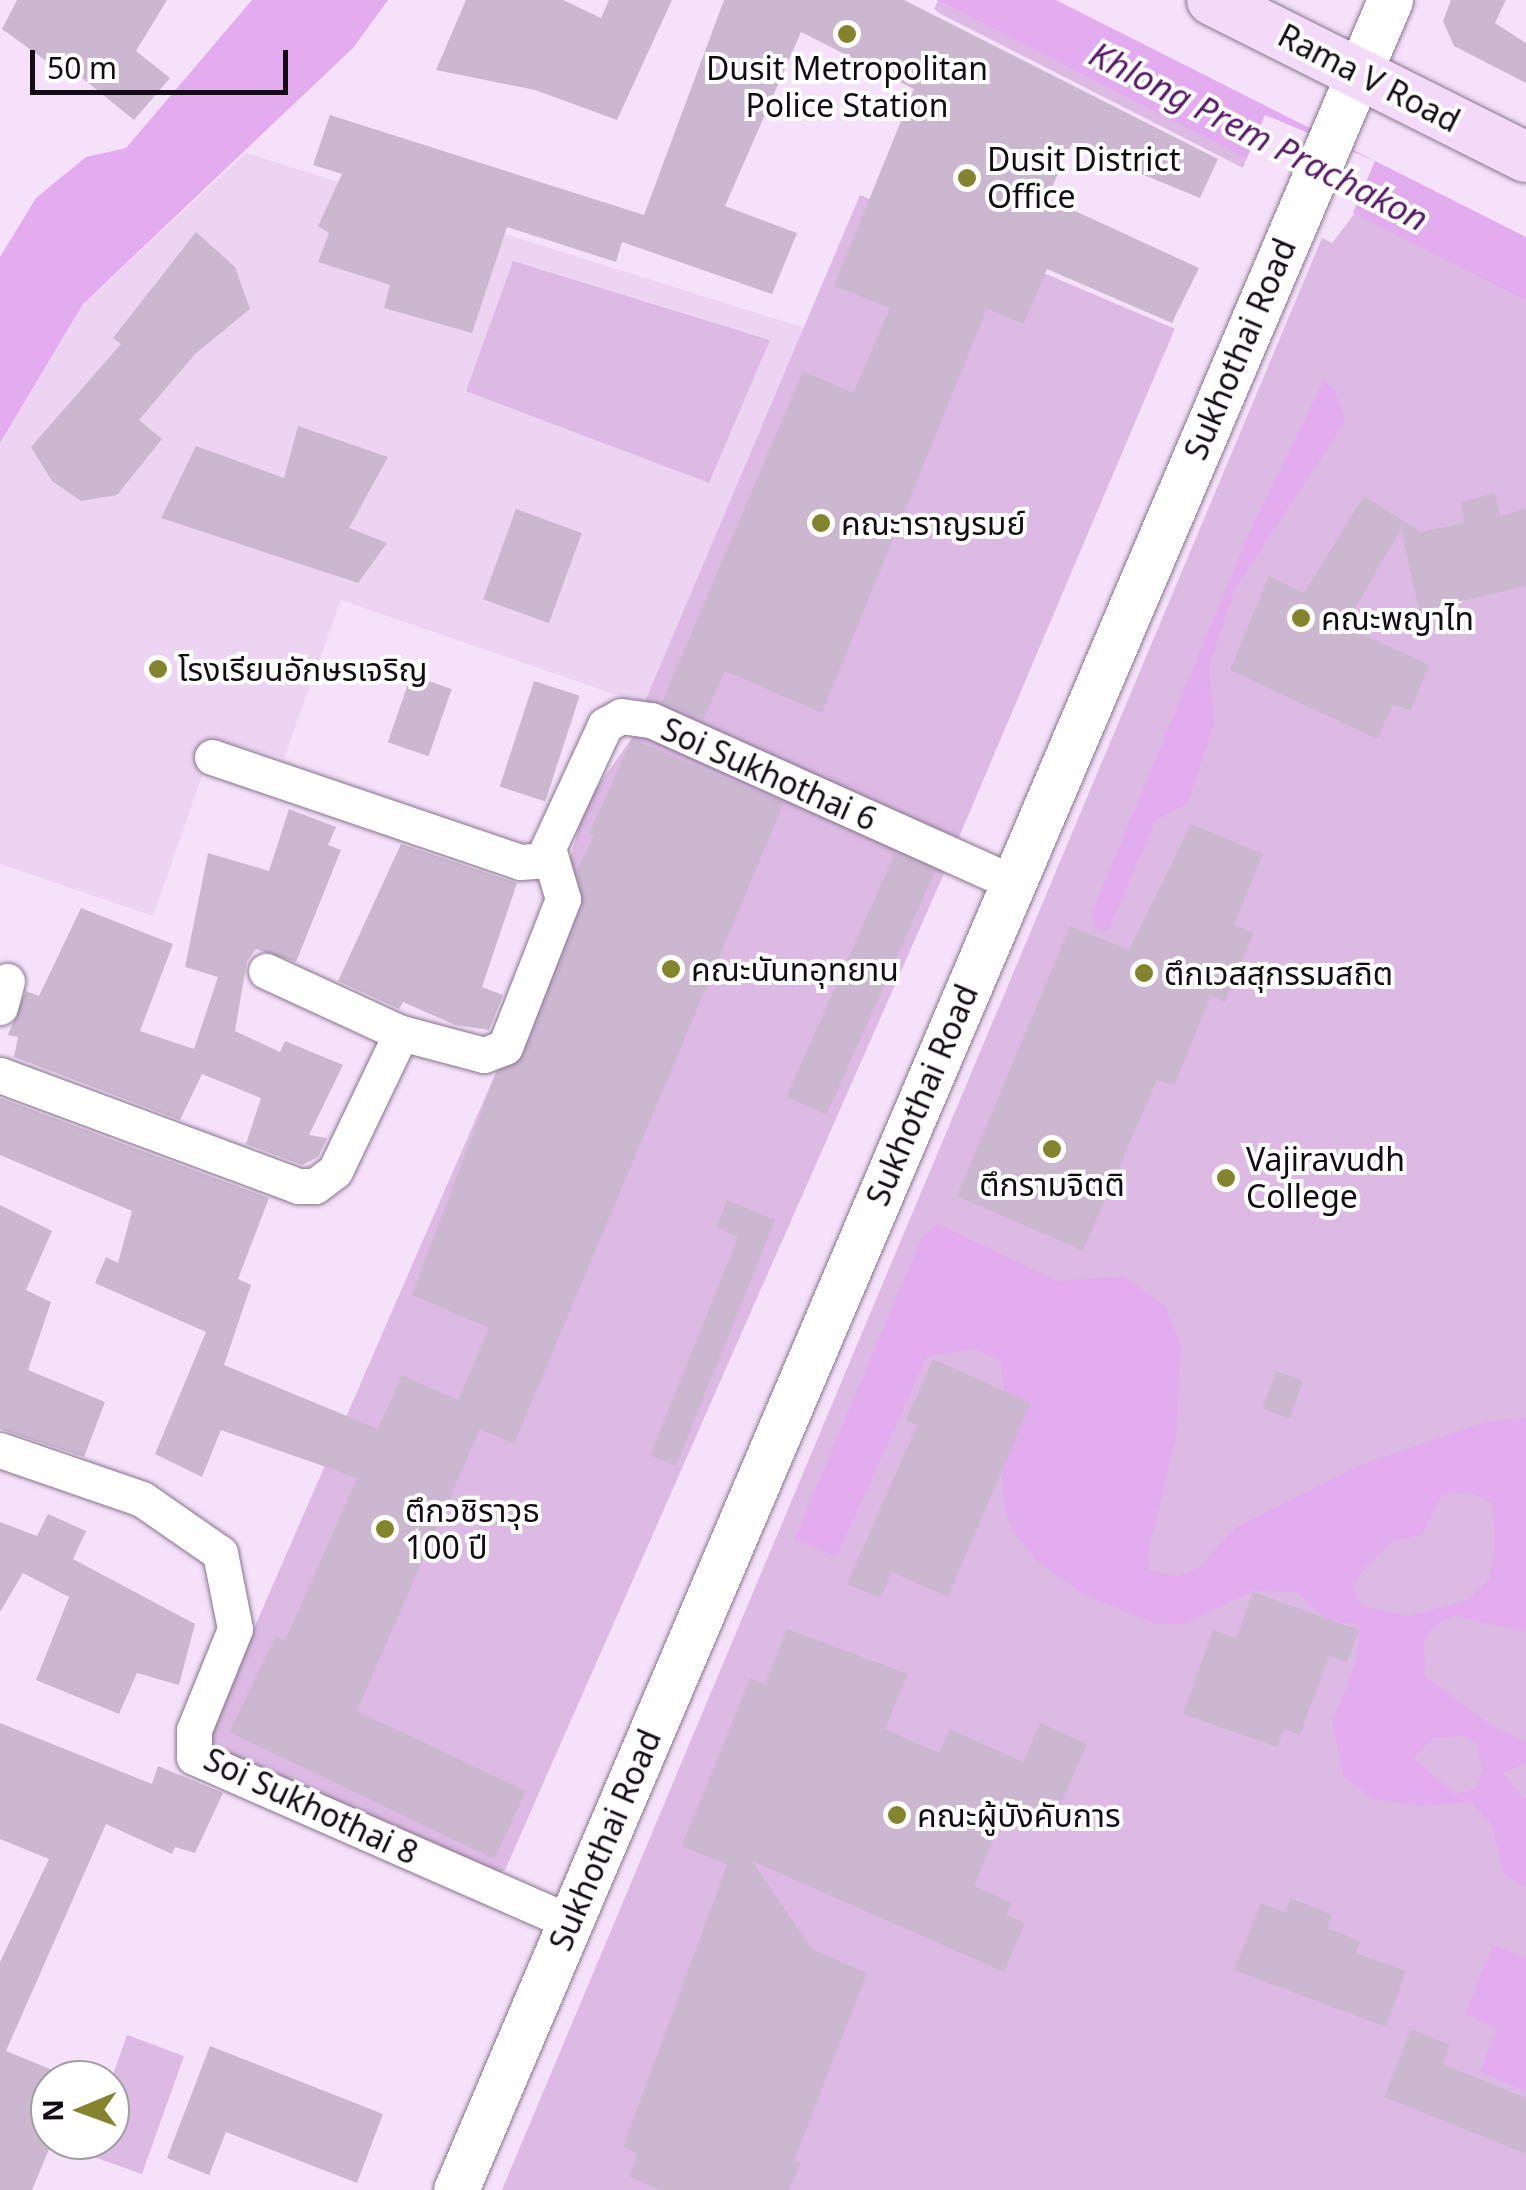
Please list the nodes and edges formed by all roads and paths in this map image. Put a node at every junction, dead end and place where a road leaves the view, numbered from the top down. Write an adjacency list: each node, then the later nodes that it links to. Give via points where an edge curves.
1 (1212, 0): 3 (main road, Rama V Road)
2 (1390, 0): 3 (street, Sukhothai Road)
3 (1358, 72): 4 (main road, Rama V Road); 7 (street, Sukhothai Road)
4 (1526, 157)
5 (212, 757): 6 (street, via 520,862)
6 (549, 860): 7 (street, Soi Sukhothai 6, via 548,848 605,726 621,716 650,720); 9 (street, via 563,899 505,1047 484,1055)
7 (1012, 882): 12 (street, Sukhothai Road)
8 (266, 971): 9 (street)
9 (400, 1034): 10 (street, via 336,1172 314,1186 298,1186)
10 (0, 1075)
11 (0, 1450): 12 (street, Soi Sukhothai 8, via 142,1499 220,1553 235,1629 194,1730 194,1757)
12 (570, 1922): 13 (street, Sukhothai Road)
13 (456, 2190)

